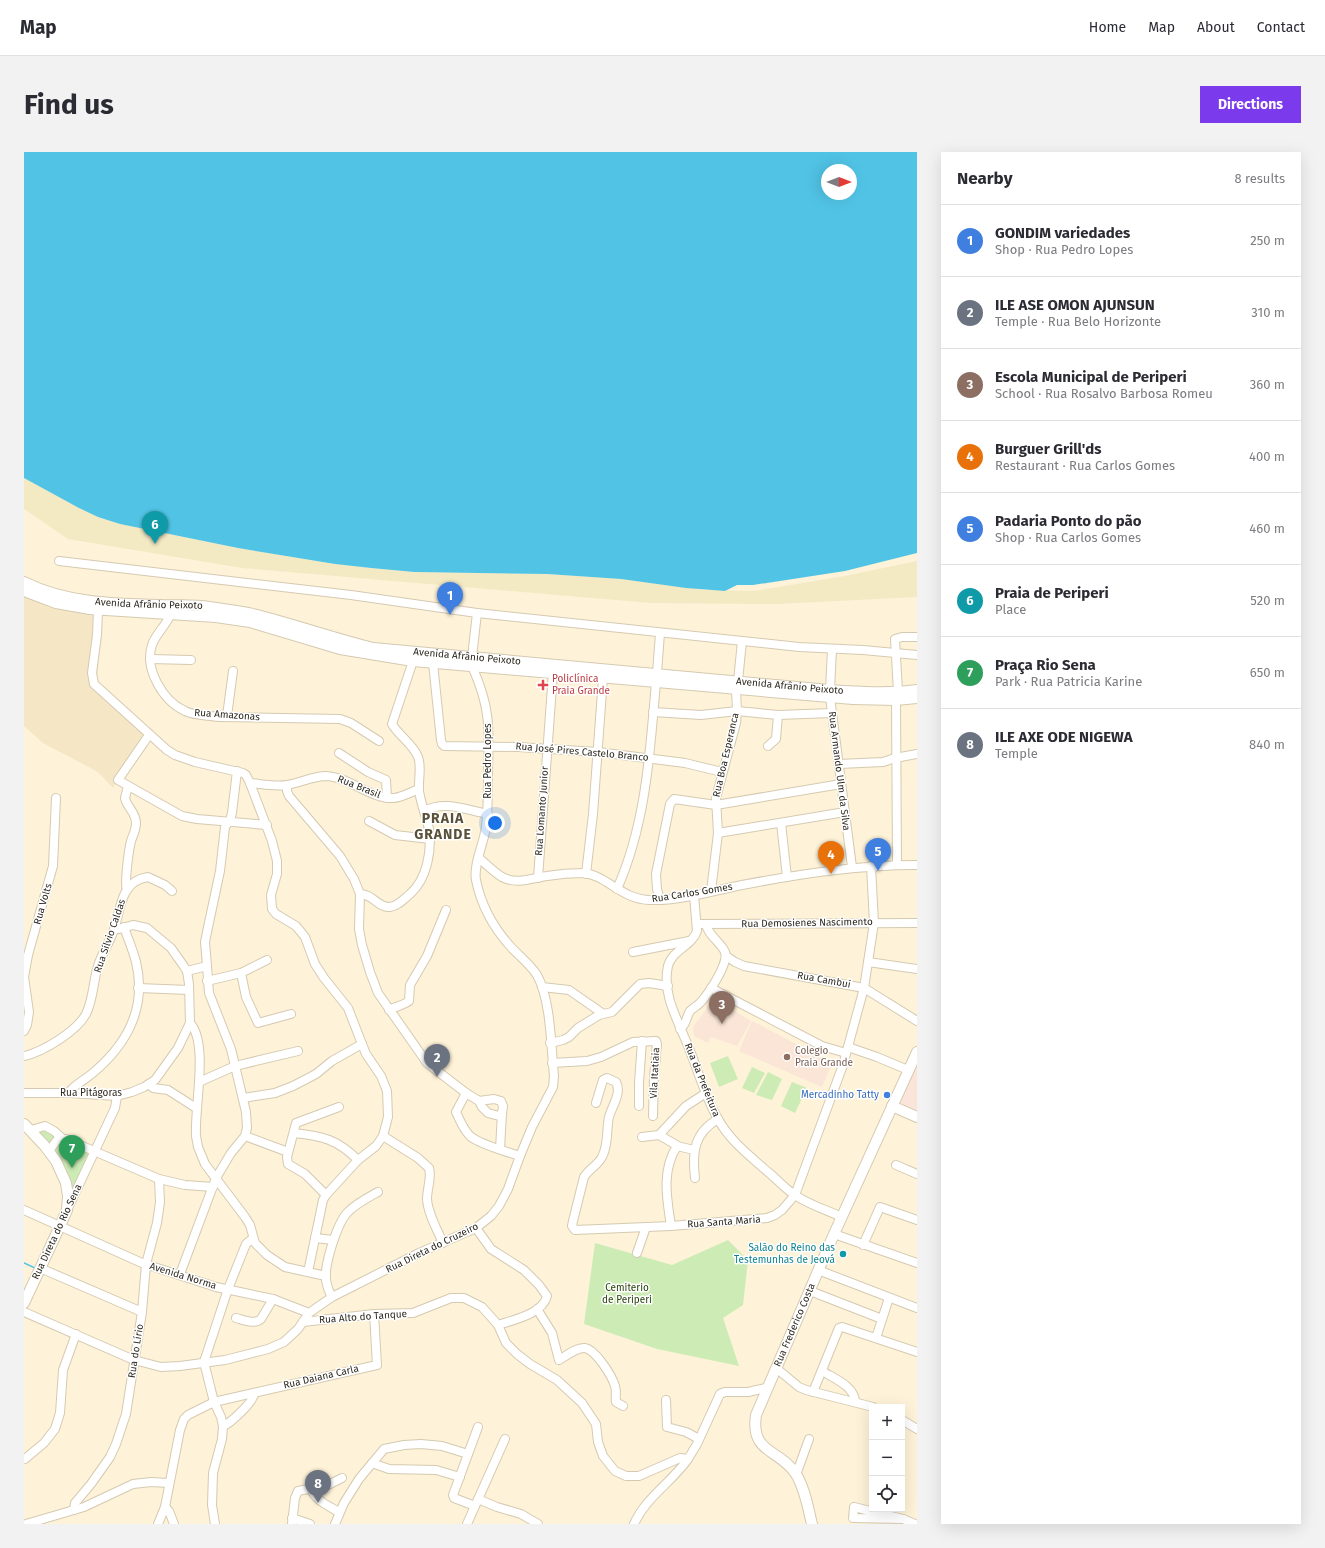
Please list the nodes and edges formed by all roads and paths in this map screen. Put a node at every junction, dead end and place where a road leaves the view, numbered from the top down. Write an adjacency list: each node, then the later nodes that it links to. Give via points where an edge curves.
1 (59, 561): 5 (street, via 350,595)
2 (24, 582): 16 (main road, Avenida Afrânio Peixoto, via 49,593 80,600 213,607 253,614 373,648)
3 (24, 591): 4 (main road, Avenida Afrânio Peixoto, via 62,604)
4 (98, 610): 6 (main road, Avenida Afrânio Peixoto); 32 (street, via 92,680)
5 (477, 613): 7 (street); 16 (street)
6 (171, 614): 13 (street, Rua Amazonas, via 152,643); 15 (main road, Avenida Afrânio Peixoto, via 250,622 340,649)
7 (660, 633): 9 (street); 21 (street)
8 (917, 637): 11 (street, via 895,639)
9 (742, 641): 10 (street); 22 (street, Rua Boa Esperanca)
10 (832, 649): 11 (street); 24 (street, Rua Armando Ulm da Silva)
11 (896, 653): 12 (street); 25 (street)
12 (917, 655)
13 (150, 659): 14 (street); 31 (street, Rua Amazonas, via 157,682 176,705 190,713)
14 (191, 660)
15 (413, 661): 17 (main road, Avenida Afrânio Peixoto); 49 (street, via 392,724 419,758)
16 (472, 661): 17 (main road, Avenida Afrânio Peixoto); 19 (main road, Avenida Afrânio Peixoto); 21 (main road, Avenida Afrânio Peixoto); 34 (street, Rua Pedro Lopes, via 487,715)
17 (434, 663): 34 (street, Rua José Pires Castelo Branco, via 442,744 447,747)
18 (233, 671): 31 (street)
19 (553, 673): 20 (main road, Avenida Afrânio Peixoto); 36 (street, Rua Lomanto Junior)
20 (603, 678): 21 (main road, Avenida Afrânio Peixoto); 37 (street)
21 (657, 678): 22 (main road, Avenida Afrânio Peixoto); 28 (street)
22 (737, 686): 24 (main road, Avenida Afrânio Peixoto); 27 (street, Rua Boa Esperanca)
23 (917, 690): 25 (main road, Avenida Afrânio Peixoto)
24 (830, 694): 25 (main road, Avenida Afrânio Peixoto, via 875,693); 29 (street, Rua Armando Ulm da Silva)
25 (897, 696): 26 (main road, Avenida Afrânio Peixoto); 41 (street)
26 (917, 698)
27 (737, 711): 28 (street, via 701,715); 30 (street); 44 (street, Rua Boa Esperanca, via 735,728)
28 (653, 712): 40 (street)
29 (832, 714): 30 (street); 42 (street, Rua Armando Ulm da Silva)
30 (778, 715): 35 (street, via 776,739)
31 (227, 716): 33 (street, Rua Amazonas, via 340,719)
32 (149, 735): 43 (street, via 171,753 185,759); 48 (street, via 118,780)
33 (379, 741)
34 (488, 746): 36 (street, Rua José Pires Castelo Branco); 55 (street, Rua Pedro Lopes)
35 (768, 746)
36 (547, 749): 37 (street, Rua José Pires Castelo Branco); 69 (street, Rua Lomanto Junior)
37 (598, 752): 40 (street, Rua José Pires Castelo Branco); 67 (street)
38 (339, 753): 51 (street, via 368,772 386,780)
39 (917, 754): 41 (street)
40 (648, 758): 44 (street, Rua José Pires Castelo Branco); 70 (street, via 644,797 633,847)
41 (895, 758): 42 (street, via 883,762); 63 (street)
42 (839, 764): 46 (street, Rua Armando Ulm da Silva)
43 (241, 772): 45 (street); 57 (street)
44 (722, 772): 52 (street, Rua Boa Esperanca)
45 (250, 783): 47 (street, Rua Brasil); 59 (street)
46 (841, 784): 52 (street); 54 (street, Rua Armando Ulm da Silva)
47 (287, 785): 51 (street, Rua Brasil, via 326,776); 74 (street, via 289,796 351,872)
48 (128, 786): 57 (street, via 182,816); 71 (street, Rua Sílvio Caldas, via 126,802 133,811 136,824 125,880)
49 (419, 789): 51 (street, Rua Brasil, via 396,798); 53 (street)
50 (56, 798): 108 (street, Rua Volts, via 53,866 24,976 28,1012)
51 (386, 798)
52 (716, 805): 60 (street, Rua Boa Esperanca); 76 (street, via 678,799 672,801 656,866)
53 (424, 811): 55 (street, via 436,806 448,806); 61 (street)
54 (845, 812): 58 (street); 66 (street, Rua Armando Ulm da Silva)
55 (488, 814): 62 (street, Rua Pedro Lopes)
56 (369, 821): 61 (street, via 394,835)
57 (228, 822): 59 (street); 91 (street, via 225,827 220,871 207,932)
58 (781, 823): 60 (street); 68 (street)
59 (267, 825): 111 (street, via 277,861 271,895 272,909 296,926 305,937 320,971 348,1008)
60 (718, 833): 73 (street, Rua Boa Esperanca)
61 (430, 838): 74 (street, via 423,874 407,897 396,905 387,907 380,905 371,897)
62 (479, 858): 69 (street, Rua Carlos Gomes, via 497,874 511,880); 97 (street, Rua Direta do Cruzeiro, via 476,879 490,918 510,947 532,968)
63 (897, 865): 64 (street, Rua Carlos Gomes); 65 (street, Rua Carlos Gomes)
64 (917, 865)
65 (871, 866): 66 (street, Rua Carlos Gomes); 78 (street, Rua Santa Maria)
66 (852, 867): 68 (street, Rua Carlos Gomes)
67 (586, 874): 69 (street, Rua Carlos Gomes); 70 (street, Rua Carlos Gomes)
68 (787, 877): 73 (street, Rua Carlos Gomes)
69 (538, 878)
70 (617, 889): 76 (street, Rua Carlos Gomes, via 634,898)
71 (127, 890): 72 (street, via 130,885 148,878); 83 (street, Rua Sílvio Caldas)
72 (172, 891)
73 (711, 891): 75 (street, Rua Carlos Gomes)
74 (360, 894): 102 (street, via 359,929 362,945 374,984)
75 (694, 895): 76 (street, Rua Carlos Gomes); 80 (street)
76 (660, 900)
77 (446, 910): 102 (street, via 427,956 410,985 409,1000 406,1004)
78 (874, 922): 79 (street, Rua Demosienes Nascimento); 81 (street, Rua Demosienes Nascimento); 90 (street, Rua Santa Maria)
79 (917, 923)
80 (697, 924): 81 (street, Rua Demosienes Nascimento); 84 (street, via 696,934)
81 (706, 924): 87 (street, via 708,931)
82 (124, 927): 83 (street, Rua Pitágoras); 93 (street, Rua Pitágoras, via 133,925 147,928 171,948); 98 (street, via 136,961)
83 (114, 929): 115 (street, Rua Sílvio Caldas, via 99,963 90,1004 84,1017 55,1041 38,1052)
84 (690, 940): 85 (street); 88 (street)
85 (664, 945): 86 (street); 88 (street)
86 (633, 952)
87 (726, 956): 99 (street); 100 (street, Rua Cambuí, via 744,966)
88 (672, 958): 96 (street, Rua da Prefeitura, via 668,970)
89 (267, 960): 94 (street)
90 (868, 962): 92 (street); 100 (street, Rua Santa Maria)
91 (207, 966): 93 (street); 95 (street)
92 (917, 969)
93 (187, 971): 101 (street, Rua Pitágoras)
94 (240, 972): 95 (street); 104 (street, via 246,997 258,1023)
95 (207, 981): 117 (street, via 213,1005 228,1038)
96 (668, 986): 103 (street, via 640,984 612,1012); 107 (street, Rua da Prefeitura)
97 (542, 987): 103 (street, via 569,990); 110 (street, Rua Direta do Cruzeiro)
98 (138, 988): 101 (street); 122 (street, via 134,1020 121,1044 108,1060 70,1089)
99 (711, 988): 107 (street, via 690,1011 686,1023); 113 (street, via 822,1046)
100 (864, 988): 105 (street, Rua Cambuí); 113 (street, Rua Santa Maria)
101 (189, 990): 106 (street, Rua Pitágoras)
102 (389, 1010): 124 (street, via 427,1063)
103 (602, 1013): 110 (street, via 569,1037)
104 (291, 1014)
105 (917, 1021)
106 (190, 1023): 119 (street, via 196,1031 198,1040); 120 (street, Rua Pitágoras, via 170,1061)
107 (680, 1029): 123 (street, Rua da Prefeitura)
108 (24, 1031)
109 (642, 1041): 116 (street, Vila Itatiaia, via 633,1042 587,1061); 129 (street); 134 (street, Vila Itatiaia, via 657,1043)
110 (550, 1043): 116 (street, Rua Direta do Cruzeiro)
111 (362, 1044): 126 (street, via 332,1061 316,1074 292,1086 260,1097); 141 (street, via 387,1091 388,1117)
112 (298, 1050): 117 (street)
113 (847, 1050): 118 (street, via 877,1057); 160 (street, Rua Santa Maria)
114 (917, 1052): 118 (main road, Rua Frederico Costa)
115 (24, 1056)
116 (552, 1063): 150 (street, Rua Direta do Cruzeiro, via 553,1087)
117 (235, 1066): 119 (street); 126 (street)
118 (908, 1070): 130 (main road, Rua Frederico Costa)
119 (199, 1082): 132 (street)
120 (149, 1084): 125 (street, Rua Pitágoras); 132 (street, via 153,1088 168,1090)
121 (24, 1093): 122 (street, Rua Pitágoras)
122 (69, 1093): 125 (street, Rua Pitágoras)
123 (706, 1093): 136 (street, Rua da Prefeitura); 139 (street, via 686,1106)
124 (466, 1094): 127 (street); 145 (street, via 456,1110 465,1130 471,1137)
125 (117, 1096): 148 (street, Rua Direta do Rio Sena, via 115,1108)
126 (243, 1098): 140 (street, via 247,1120)
127 (479, 1101): 133 (street, via 488,1113 499,1116); 133 (street, via 500,1100 503,1105)
128 (596, 1103): 167 (street, Rua Santa Maria, via 603,1080 607,1078 616,1082 616,1100 609,1117 607,1145 600,1161 584,1177 573,1228 580,1230)
129 (639, 1106)
130 (892, 1106): 135 (main road); 163 (main road, Rua Frederico Costa)
131 (338, 1107): 138 (street, via 298,1122 295,1124)
132 (196, 1108): 154 (street, via 198,1147 205,1164)
133 (502, 1113): 145 (street)
134 (653, 1116)
135 (917, 1116)
136 (718, 1119): 146 (street, via 704,1129); 160 (street, Rua da Prefeitura, via 732,1139)
137 (27, 1127): 143 (street, via 45,1126); 147 (main road)
138 (294, 1133): 149 (street); 151 (street, via 324,1137 347,1150)
139 (659, 1135): 142 (street); 144 (street)
140 (245, 1136): 149 (street); 154 (street)
141 (383, 1136): 151 (street, via 376,1146); 173 (street, via 429,1168 428,1205)
142 (642, 1137)
143 (62, 1138): 147 (street); 148 (street)
144 (678, 1146): 146 (street); 166 (street, via 666,1178)
145 (500, 1149): 150 (street)
146 (694, 1150): 155 (street)
147 (48, 1151): 162 (main road, via 66,1182)
148 (95, 1151): 156 (street); 162 (street, Rua Direta do Rio Sena)
149 (288, 1152): 159 (street, via 287,1162 305,1174)
150 (520, 1156): 168 (street, Rua Direta do Cruzeiro, via 502,1202)
151 (358, 1160): 159 (street)
152 (896, 1165): 153 (street)
153 (917, 1174)
154 (216, 1178): 157 (street); 170 (street, via 250,1225)
155 (695, 1178)
156 (159, 1179): 157 (street, via 185,1185); 177 (street, Rua do Lírio, via 157,1223)
157 (212, 1187): 181 (street)
158 (378, 1192): 172 (street, via 348,1211)
159 (326, 1195): 171 (street, via 321,1205)
160 (795, 1195): 163 (street, Rua da Prefeitura); 166 (street, Rua Santa Maria, via 782,1210 767,1218)
161 (24, 1210): 165 (street, Avenida Norma)
162 (67, 1210): 165 (main road, Rua Direta do Rio Sena)
163 (842, 1217): 169 (main road, Rua Frederico Costa)
164 (917, 1220): 174 (street, via 880,1207)
165 (60, 1226): 177 (street, Avenida Norma); 178 (main road, Rua Direta do Rio Sena)
166 (671, 1226): 167 (street, Rua Santa Maria)
167 (646, 1227): 175 (street)
168 (476, 1228): 173 (street, Rua Direta do Cruzeiro); 191 (street, via 491,1249 524,1270 546,1293 546,1300)
169 (834, 1234): 174 (street); 179 (main road, Rua Frederico Costa)
170 (253, 1238): 180 (street, via 261,1251 276,1262 285,1267); 184 (street, via 246,1244)
171 (315, 1238): 172 (street); 180 (street)
172 (333, 1240): 182 (street)
173 (443, 1243): 186 (street, Rua Direta do Cruzeiro)
174 (863, 1244): 176 (street)
175 (637, 1253)
176 (917, 1263)
177 (146, 1264): 181 (street, Avenida Norma); 193 (street, Rua do Lírio)
178 (40, 1268): 183 (main road, Rua Direta do Rio Sena); 193 (street)
179 (818, 1270): 185 (main road, Rua Frederico Costa); 188 (street)
180 (308, 1272): 182 (street)
181 (180, 1274): 184 (street, Avenida Norma)
182 (326, 1276): 186 (street)
183 (27, 1288): 189 (main road, Rua Direta do Rio Sena)
184 (228, 1289): 187 (street, Avenida Norma); 204 (street)
185 (810, 1291): 197 (street); 205 (main road, Rua Frederico Costa)
186 (332, 1297): 194 (street, Rua Direta do Cruzeiro)
187 (273, 1298): 194 (street, Avenida Norma); 196 (street, via 258,1322)
188 (889, 1298): 190 (street); 197 (street)
189 (24, 1303)
190 (917, 1308)
191 (537, 1309): 199 (street); 213 (street, via 552,1333 559,1360 582,1348 593,1352 615,1386 616,1402)
192 (24, 1312): 200 (street, Rua Direta do Cruzeiro)
193 (142, 1312): 203 (street, Rua do Lírio)
194 (309, 1314): 198 (street, Rua Direta do Cruzeiro)
195 (374, 1314): 198 (street, Rua Alto do Tanque); 199 (street, Rua Alto do Tanque, via 418,1312 444,1300 460,1297 482,1307); 209 (street, Rua Daiana Carla, via 377,1365)
196 (236, 1318)
197 (882, 1318): 201 (street)
198 (303, 1322): 204 (street, Rua Direta do Cruzeiro, via 284,1342 268,1349 224,1360)
199 (498, 1325): 224 (street, Rua Alto do Tanque, via 506,1343 517,1354 557,1380 582,1403 596,1424 603,1456 615,1471 626,1476 639,1476 680,1458)
200 (76, 1334): 203 (street, Rua Direta do Cruzeiro); 223 (street, via 63,1370 60,1413 55,1428 44,1443)
201 (876, 1338): 202 (street); 206 (street, via 839,1328)
202 (917, 1352)
203 (134, 1360): 204 (street, Rua Direta do Cruzeiro, via 169,1367); 233 (street, Rua do Lírio, via 126,1414 116,1444 105,1464 75,1503)
204 (204, 1362): 211 (street)
205 (776, 1368): 207 (main road, Rua Frederico Costa); 208 (street, via 799,1387)
206 (822, 1371): 208 (street); 212 (street, via 850,1390)
207 (766, 1388): 220 (street, via 720,1394); 226 (main road, Rua Frederico Costa, via 756,1415 756,1435 761,1444)
208 (812, 1392): 212 (street)
209 (254, 1394): 211 (street, Rua Daiana Carla); 216 (street, via 252,1401)
210 (666, 1400): 220 (street, via 667,1427)
211 (214, 1402): 216 (street); 229 (street, Rua Daiana Carla, via 194,1411 184,1419)
212 (855, 1402): 214 (street)
213 (623, 1406)
214 (869, 1406)
215 (905, 1422): 218 (street)
216 (223, 1426): 241 (street, via 213,1473 212,1505)
217 (478, 1427): 222 (street)
218 (917, 1429)
219 (505, 1439): 231 (street)
220 (699, 1439): 224 (street)
221 (809, 1439): 226 (street)
222 (468, 1454): 225 (street, via 442,1446 404,1445 384,1449); 227 (street)
223 (25, 1459)
224 (688, 1459): 245 (street, via 670,1481 649,1500)
225 (372, 1463): 227 (street, via 389,1469 436,1470); 234 (street)
226 (796, 1475): 246 (main road, Rua Frederico Costa)
227 (460, 1477): 231 (street, via 453,1497)
228 (342, 1478): 230 (street, via 328,1485)
229 (169, 1483): 232 (street, Rua Daiana Carla); 233 (street, via 133,1484)
230 (311, 1488): 234 (street, via 314,1495); 236 (street, via 297,1492)
231 (477, 1503): 237 (street, via 521,1514); 244 (street)
232 (165, 1507): 239 (street, Rua Daiana Carla); 240 (street)
233 (74, 1510): 238 (street)
234 (339, 1512): 243 (street)
235 (903, 1519): 235 (street, via 854,1507 853,1518); 247 (street)
236 (292, 1521): 242 (street)
237 (537, 1523)
238 (26, 1524)
239 (158, 1524)
240 (174, 1524)
241 (215, 1524)
242 (310, 1524)
243 (335, 1524)
244 (467, 1524)
245 (634, 1524)
246 (812, 1524)
247 (915, 1524)

